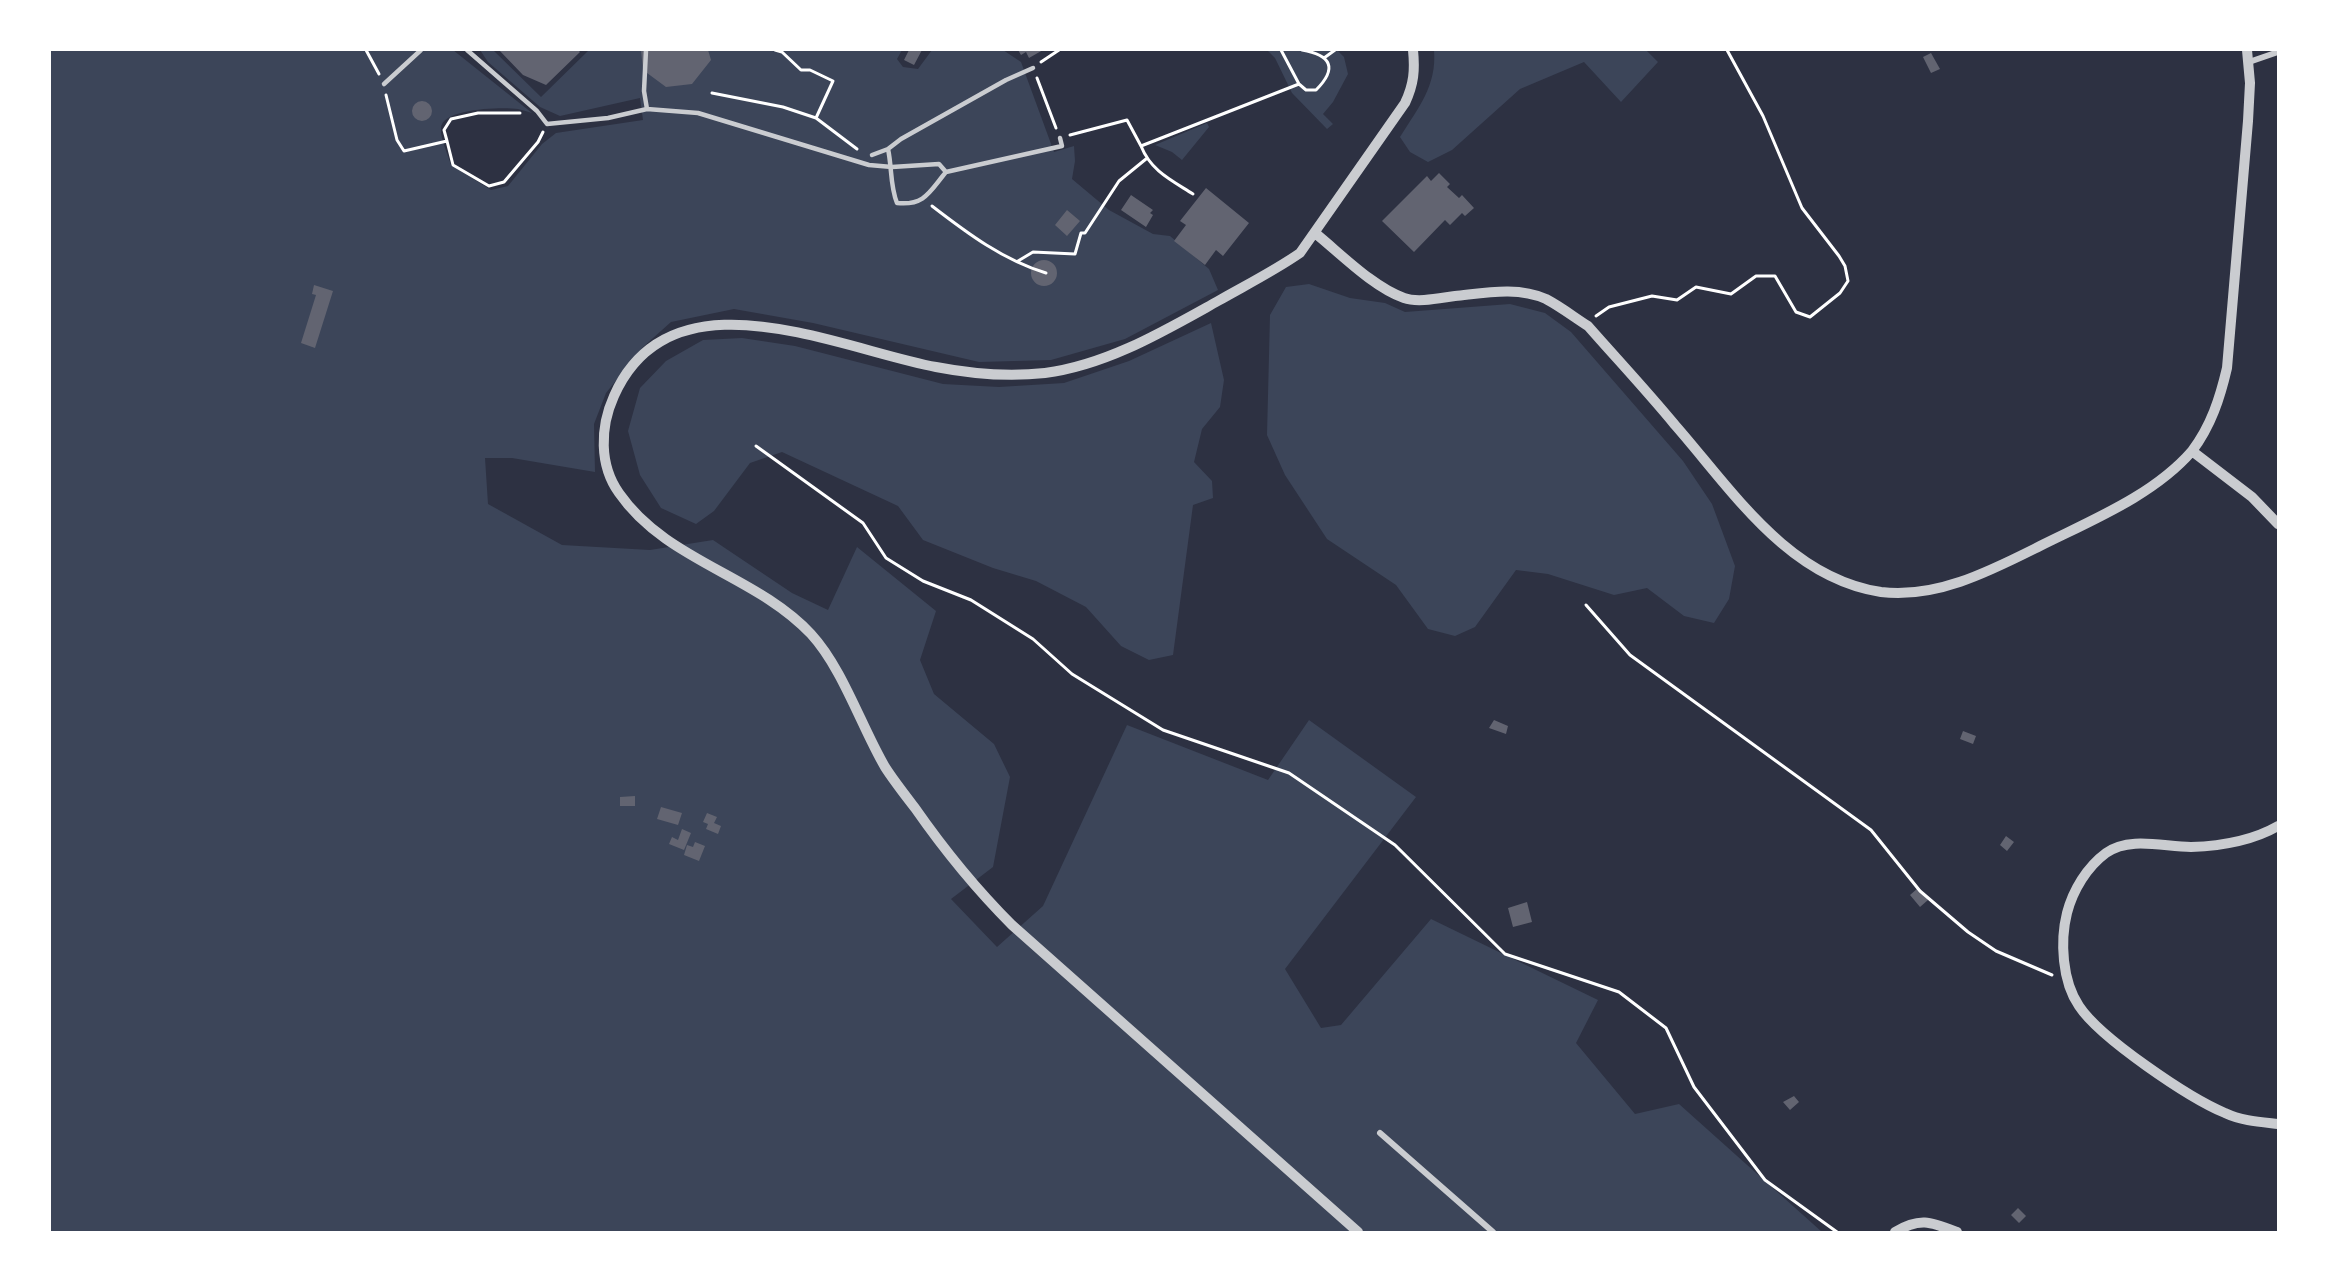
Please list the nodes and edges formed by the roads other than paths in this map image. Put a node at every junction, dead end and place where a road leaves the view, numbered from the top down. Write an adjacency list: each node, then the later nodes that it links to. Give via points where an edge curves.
1 (421, 50): 9 (lane)
2 (467, 50): 10 (lane, via 548,124 608,118)
3 (646, 50): 10 (lane)
4 (1413, 50): 16 (street, via 1413,86 1406,103)
5 (2247, 50): 7 (street)
6 (2278, 52): 7 (street)
7 (2248, 62): 17 (street, via 2248,121 2227,368 2216,405)
8 (1033, 68): 12 (lane)
9 (384, 84)
10 (647, 109): 14 (lane, via 698,113 869,165)
11 (1060, 138): 15 (lane, via 1062,146)
12 (888, 149): 13 (lane); 14 (lane)
13 (872, 155)
14 (892, 167): 15 (lane, via 939,164); 15 (lane, via 892,191 897,203 923,200)
15 (946, 172)
16 (1315, 233): 17 (street, via 1387,291 1407,299 1498,292 1544,298 1584,324 1755,519 1787,548 1830,576 1882,592 1948,585 1988,572 2130,500 2180,465); 22 (street, via 1300,253 1282,266 1176,325 1126,349 1067,369 982,374 938,368 806,333 761,326 706,326 667,338 631,368 619,384 605,422 603,447 615,488 647,525 766,597 811,634 825,652 886,768 979,892)
17 (2192, 450): 18 (street, via 2252,497)
18 (2278, 524)
19 (2278, 826): 20 (street, via 2232,844 2191,847 2146,843 2108,851 2082,880 2064,929 2070,983 2079,1006 2095,1024 2183,1090 2228,1114)
20 (2278, 1124)
21 (1380, 1133): 23 (street)
22 (1358, 1233)
23 (1493, 1233)
24 (1895, 1233): 25 (street, via 1908,1225 1930,1221)
25 (1957, 1233)

